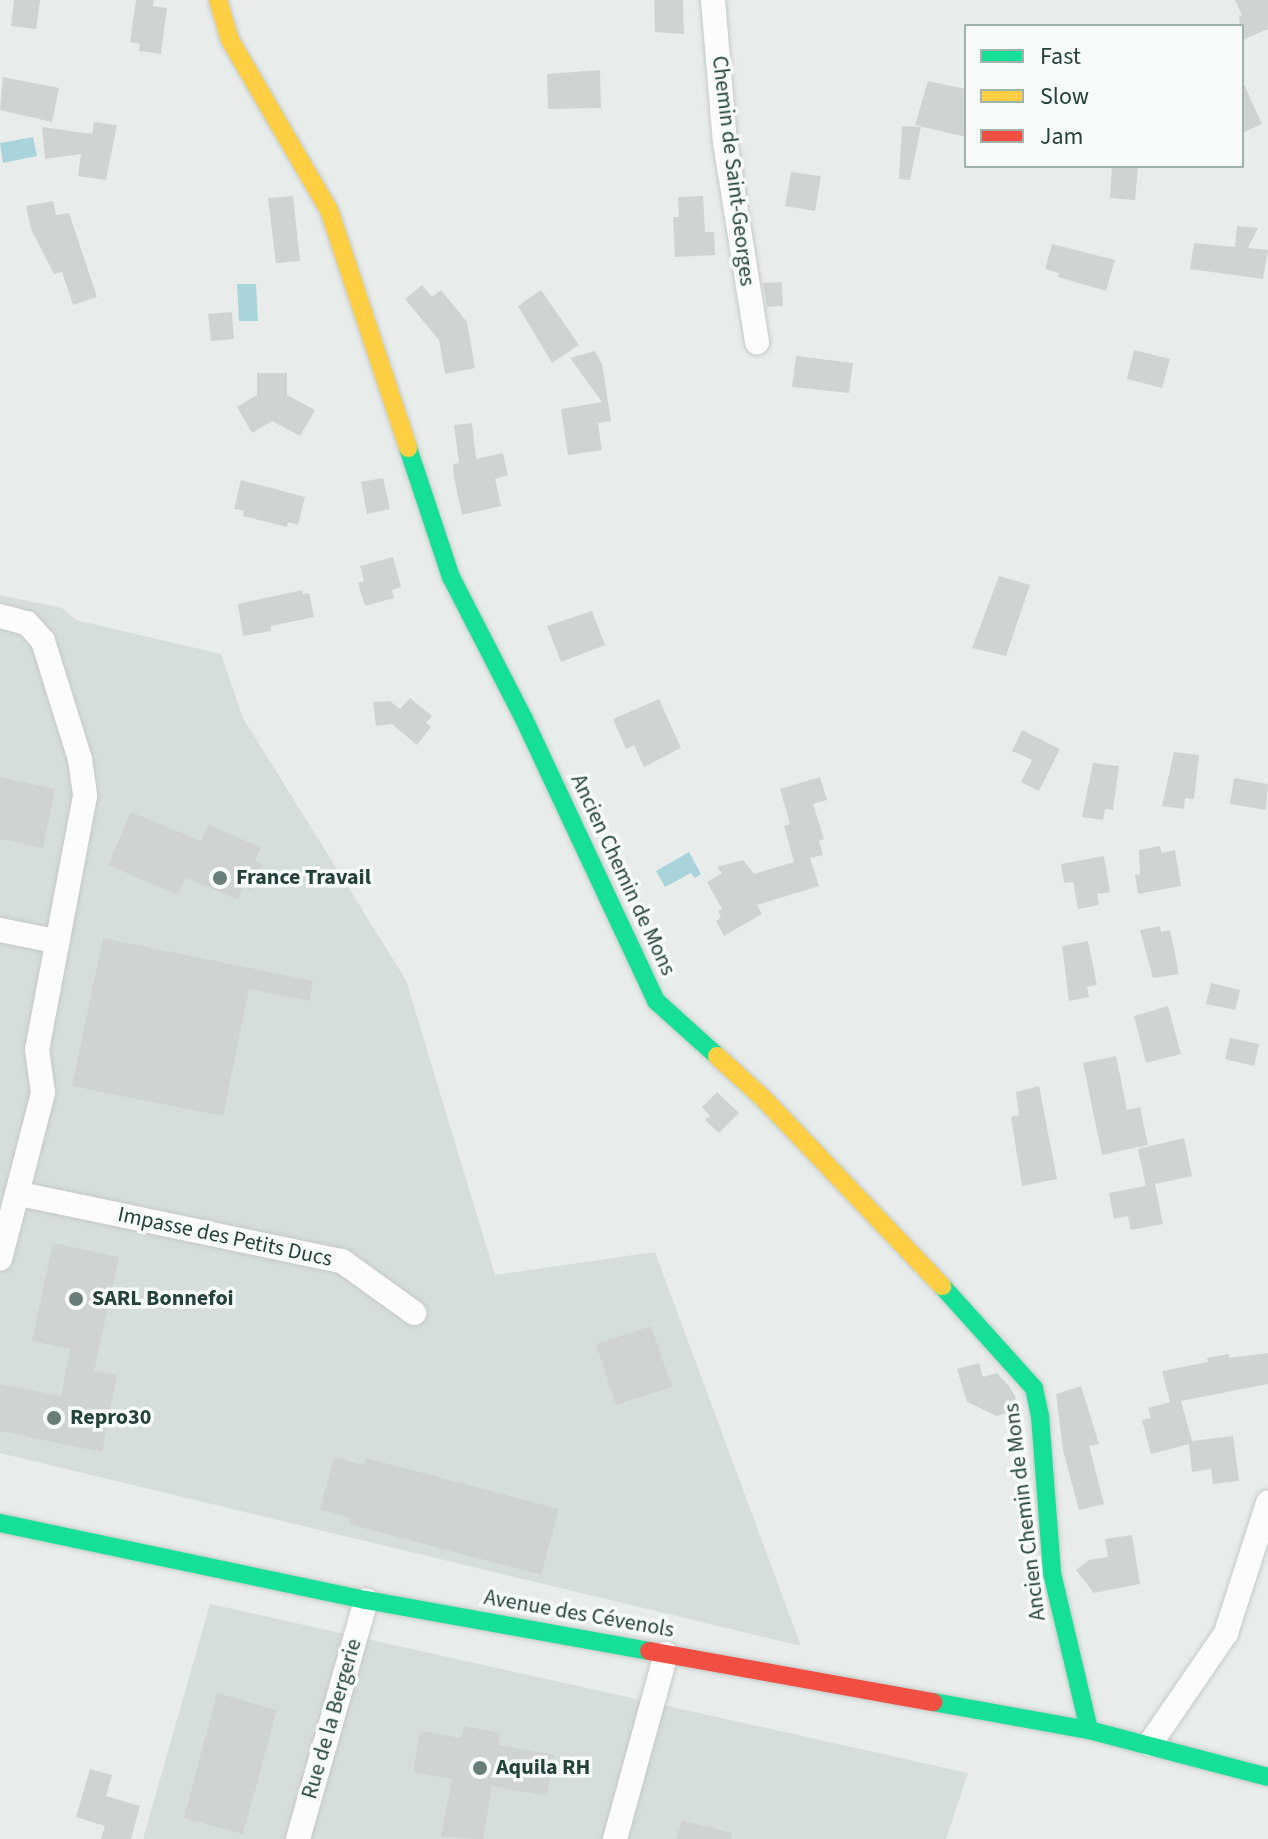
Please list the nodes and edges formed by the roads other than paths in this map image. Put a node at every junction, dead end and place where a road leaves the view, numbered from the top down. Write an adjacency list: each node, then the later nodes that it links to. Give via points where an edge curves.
1 (218, 0): 14 (street, Ancien Chemin de Mons, via 230,40 329,210 451,577 656,1001 763,1098 1034,1388 1052,1573)
2 (713, 0): 3 (street, Chemin de Saint-Georges, via 725,142)
3 (757, 342)
4 (0, 616): 6 (street, via 27,623 43,641 80,759 85,796)
5 (0, 930): 6 (street)
6 (55, 941): 7 (street, via 37,1049 43,1093)
7 (20, 1194): 8 (street); 9 (street, Impasse des Petits Ducs, via 342,1261)
8 (0, 1259)
9 (414, 1313)
10 (1268, 1503): 15 (street, via 1226,1633)
11 (0, 1523): 12 (street, Avenue des Cévenols)
12 (366, 1600): 13 (street, Avenue des Cévenols); 17 (street, Rue de la Bergerie)
13 (666, 1654): 14 (street, Avenue des Cévenols); 18 (street)
14 (1089, 1730): 15 (street, Avenue des Cévenols)
15 (1150, 1744): 16 (street, Avenue des Cévenols)
16 (1268, 1777)
17 (298, 1839)
18 (615, 1839)

